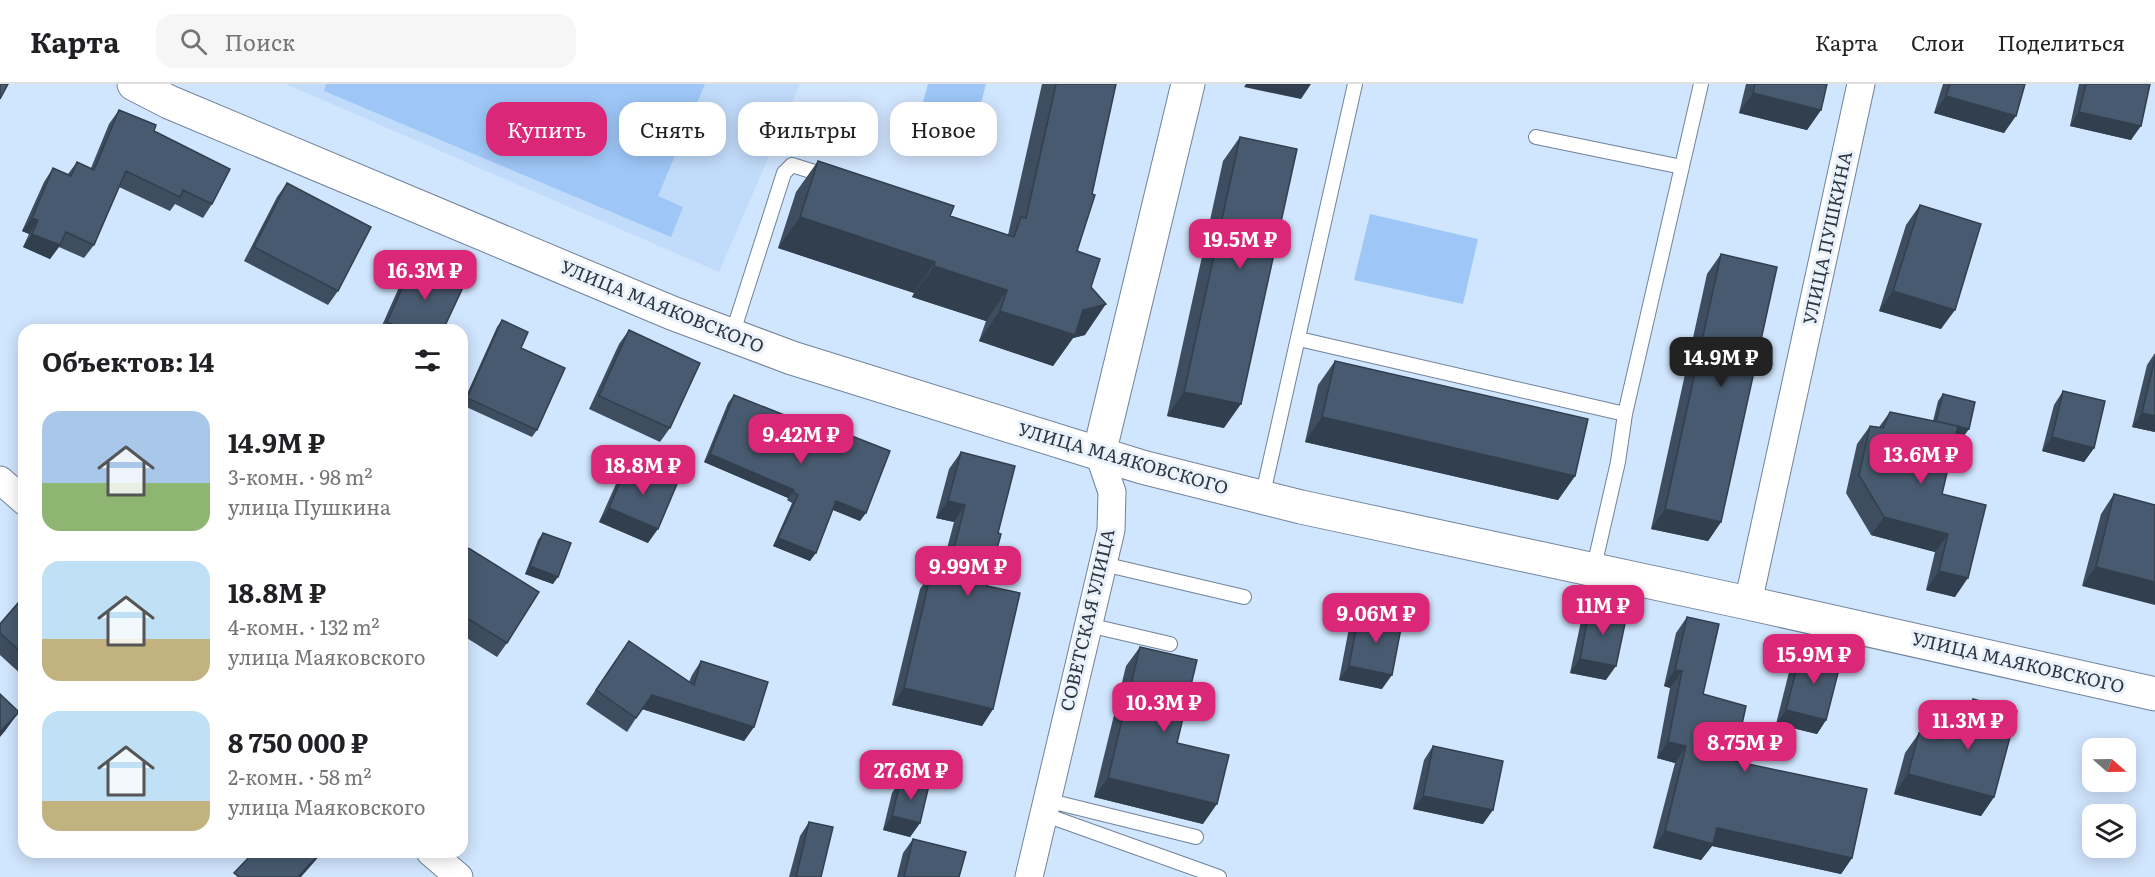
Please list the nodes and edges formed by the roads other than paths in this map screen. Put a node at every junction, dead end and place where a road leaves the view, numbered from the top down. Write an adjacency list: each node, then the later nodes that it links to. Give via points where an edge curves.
1 (134, 84): 9 (street, УЛИЦА МАЯКОВСКОГО, via 304,159)
2 (1188, 84): 12 (street)
3 (1355, 84): 10 (lane)
4 (1701, 84): 7 (lane)
5 (1861, 84): 19 (street, УЛИЦА ПУШКИНА)
6 (1536, 137): 7 (lane)
7 (1682, 167): 11 (lane)
8 (837, 179): 9 (lane, via 792,165 784,173)
9 (732, 335): 12 (street, УЛИЦА МАЯКОВСКОГО, via 813,365)
10 (1299, 339): 11 (lane); 15 (lane)
11 (1625, 414): 17 (lane)
12 (1099, 454): 15 (street, УЛИЦА МАЯКОВСКОГО); 16 (street, СОВЕТСКАЯ УЛИЦА, via 1112,492 1111,530)
13 (0, 480): 14 (street)
14 (18, 496)
15 (1262, 498): 17 (street, УЛИЦА МАЯКОВСКОГО)
16 (1103, 564): 18 (lane); 20 (street, СОВЕТСКАЯ УЛИЦА)
17 (1593, 571): 19 (street, УЛИЦА МАЯКОВСКОГО)
18 (1244, 597)
19 (1748, 603): 22 (street, УЛИЦА МАЯКОВСКОГО)
20 (1088, 625): 21 (lane); 23 (street, СОВЕТСКАЯ УЛИЦА)
21 (1170, 644)
22 (2155, 694)
23 (1045, 807): 24 (lane); 27 (street, СОВЕТСКАЯ УЛИЦА); 28 (lane)
24 (1196, 837)
25 (437, 858): 26 (street)
26 (459, 877)
27 (1029, 877)
28 (1219, 877)

